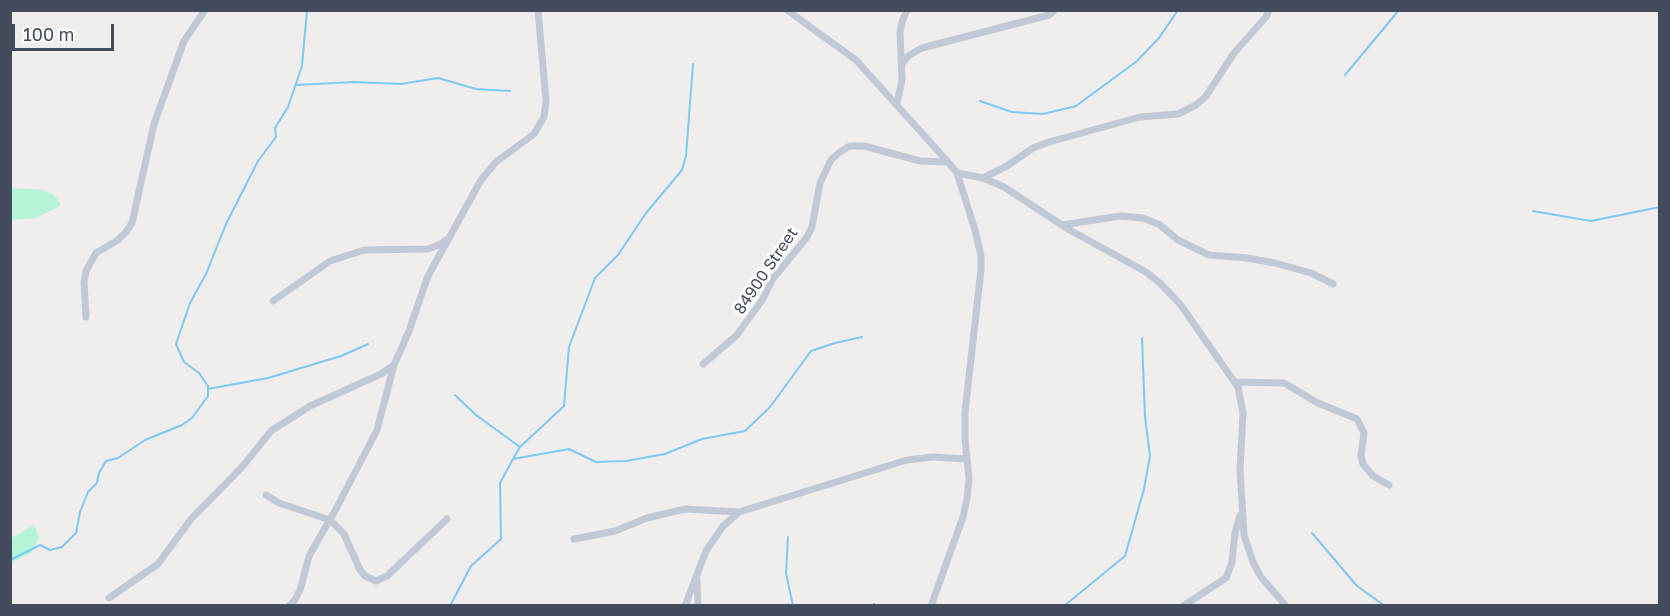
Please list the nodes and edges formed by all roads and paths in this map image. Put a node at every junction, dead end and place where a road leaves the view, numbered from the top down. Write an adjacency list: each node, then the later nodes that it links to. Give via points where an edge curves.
1 (205, 10): 16 (street, via 184,41 159,109 132,223 118,240 96,253 86,271)
2 (538, 10): 13 (street, via 544,117 534,134 495,162 471,195)
3 (787, 10): 8 (street, via 856,60)
4 (907, 10): 7 (street, via 900,32)
5 (1055, 10): 7 (street, via 1049,15 922,48)
6 (1269, 10): 11 (street, via 1196,105 1178,114 1140,117 1048,142)
7 (902, 64): 8 (street)
8 (897, 103): 9 (street)
9 (948, 162): 10 (street); 17 (street, 84900 Street, via 920,161 864,146 850,146 840,152 831,160 820,183 807,237 772,280 736,336)
10 (957, 173): 11 (street); 20 (street, via 981,263 965,402)
11 (983, 178): 12 (street, via 1004,187)
12 (1062, 225): 14 (street, via 1120,216 1143,218 1209,255 1275,263); 19 (street, via 1161,284 1180,304)
13 (450, 236): 15 (street, via 428,249 364,250 330,261); 18 (street, via 428,276)
14 (1333, 284)
15 (273, 301)
16 (86, 317)
17 (703, 364)
18 (394, 365): 26 (street, via 377,430); 29 (street, via 381,375 310,406 271,431 243,467 191,519 158,564)
19 (1235, 382): 21 (street, via 1284,383 1357,419 1364,434 1363,464 1373,476); 23 (street, via 1243,413)
20 (967, 459): 24 (street, via 907,460); 33 (street, via 968,498)
21 (1389, 485)
22 (266, 495): 26 (street)
23 (1241, 509): 34 (street, via 1226,578); 35 (street, via 1253,562)
24 (739, 512): 27 (street, via 685,509); 28 (street, via 714,538)
25 (447, 519): 26 (street, via 387,576 376,581 364,576 344,534)
26 (330, 520): 30 (street, via 309,556 300,590)
27 (574, 539)
28 (696, 576): 31 (street); 32 (street)
29 (110, 598)
30 (289, 606)
31 (685, 606)
32 (698, 606)
33 (931, 606)
34 (1183, 606)
35 (1286, 606)

